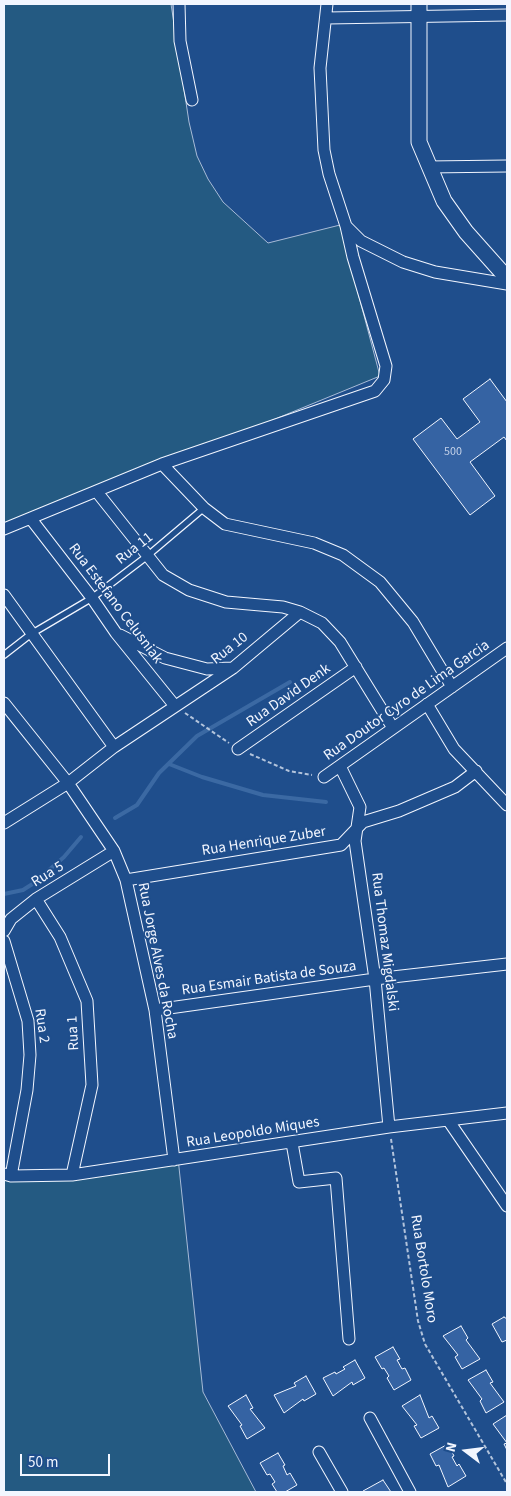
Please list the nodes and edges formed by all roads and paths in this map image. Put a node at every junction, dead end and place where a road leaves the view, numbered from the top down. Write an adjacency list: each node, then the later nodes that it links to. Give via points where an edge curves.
1 (179, 4): 6 (street, via 180,41)
2 (327, 4): 5 (street)
3 (419, 11): 4 (street); 5 (street); 8 (main road, via 419,142)
4 (507, 15)
5 (327, 18): 9 (street, via 320,68 324,150)
6 (192, 100)
7 (507, 166): 8 (street)
8 (428, 167): 10 (main road, via 444,201 466,232)
9 (346, 226): 11 (street, via 361,241 403,262 436,272); 12 (street, via 386,366 384,380 375,391)
10 (507, 278)
11 (507, 284)
12 (162, 464): 13 (street); 14 (street)
13 (97, 492): 15 (street); 17 (street)
14 (204, 508): 17 (lane, Rua 11); 27 (street, via 225,524 314,543 343,555 380,582 413,622)
15 (31, 519): 16 (street); 19 (street, Rua Estefano Celusniak)
16 (4, 529)
17 (146, 557): 19 (lane, Rua 11); 20 (street, via 162,575 189,590 226,602)
18 (4, 595): 22 (street)
19 (92, 598): 21 (street, Rua Estefano Celusniak); 22 (lane, Rua 11)
20 (300, 612): 25 (street, via 322,623 340,642); 26 (street, Rua 10)
21 (116, 633): 26 (street, via 165,658 207,669); 30 (street, Rua Estefano Celusniak)
22 (31, 634): 24 (lane, Rua 11); 32 (street)
23 (507, 648): 27 (street, Rua Doutor Cyro de Lima Garcia)
24 (4, 655)
25 (356, 667): 31 (street); 33 (street, Rua David Denk)
26 (233, 668): 30 (street, Rua 10)
27 (452, 687): 29 (street, Rua Doutor Cyro de Lima Garcia)
28 (4, 702): 37 (street, Rua Jorge Alves da Rocha)
29 (427, 704): 31 (street, Rua Doutor Cyro de Lima Garcia); 35 (street, via 454,749)
30 (175, 706): 32 (street, Rua 10)
31 (393, 728): 34 (street, Rua Doutor Cyro de Lima Garcia)
32 (114, 747): 37 (street, Rua 10)
33 (238, 749)
34 (340, 766): 36 (street, Rua Doutor Cyro de Lima Garcia); 40 (street, Rua Thomaz Migdalski, via 360,807)
35 (476, 771): 38 (street); 40 (street, Rua Henrique Zuber, via 455,787 399,811 363,822)
36 (324, 777)
37 (68, 783): 39 (street, Rua 10); 41 (street, Rua Jorge Alves da Rocha)
38 (507, 805)
39 (4, 824)
40 (358, 827): 42 (street, Rua Henrique Zuber, via 341,844); 47 (street, Rua Thomaz Migdalski, via 355,841)
41 (114, 851): 42 (street, Rua Jorge Alves da Rocha); 43 (street, Rua 5)
42 (126, 880): 48 (street, Rua Jorge Alves da Rocha)
43 (36, 899): 44 (street, Rua 5, via 12,919); 55 (street, Rua 1, via 60,937 87,1001 92,1085)
44 (4, 931)
45 (4, 941): 54 (street, Rua 2, via 28,1021 30,1055 27,1090)
46 (507, 964): 47 (street, Rua Esmair Batista de Souza)
47 (375, 979): 48 (street, Rua Esmair Batista de Souza); 51 (street, Rua Thomaz Migdalski)
48 (155, 1010): 53 (street, Rua Jorge Alves da Rocha)
49 (507, 1112): 50 (street, Rua Leopoldo Miques)
50 (448, 1120): 51 (street, Rua Leopoldo Miques); 56 (street)
51 (389, 1127): 52 (street, Rua Leopoldo Miques); 60 (path, Rua Bortolo Moro, via 418,1321 425,1344)
52 (292, 1143): 53 (street, Rua Leopoldo Miques); 57 (street, via 299,1182 336,1178)
53 (174, 1160): 55 (street, Rua Leopoldo Miques)
54 (7, 1175): 55 (street, Rua Leopoldo Miques)
55 (72, 1175)
56 (507, 1206)
57 (348, 1339)
58 (370, 1418): 62 (street)
59 (319, 1452): 61 (street)
60 (507, 1484)
61 (342, 1492)
62 (410, 1492)

